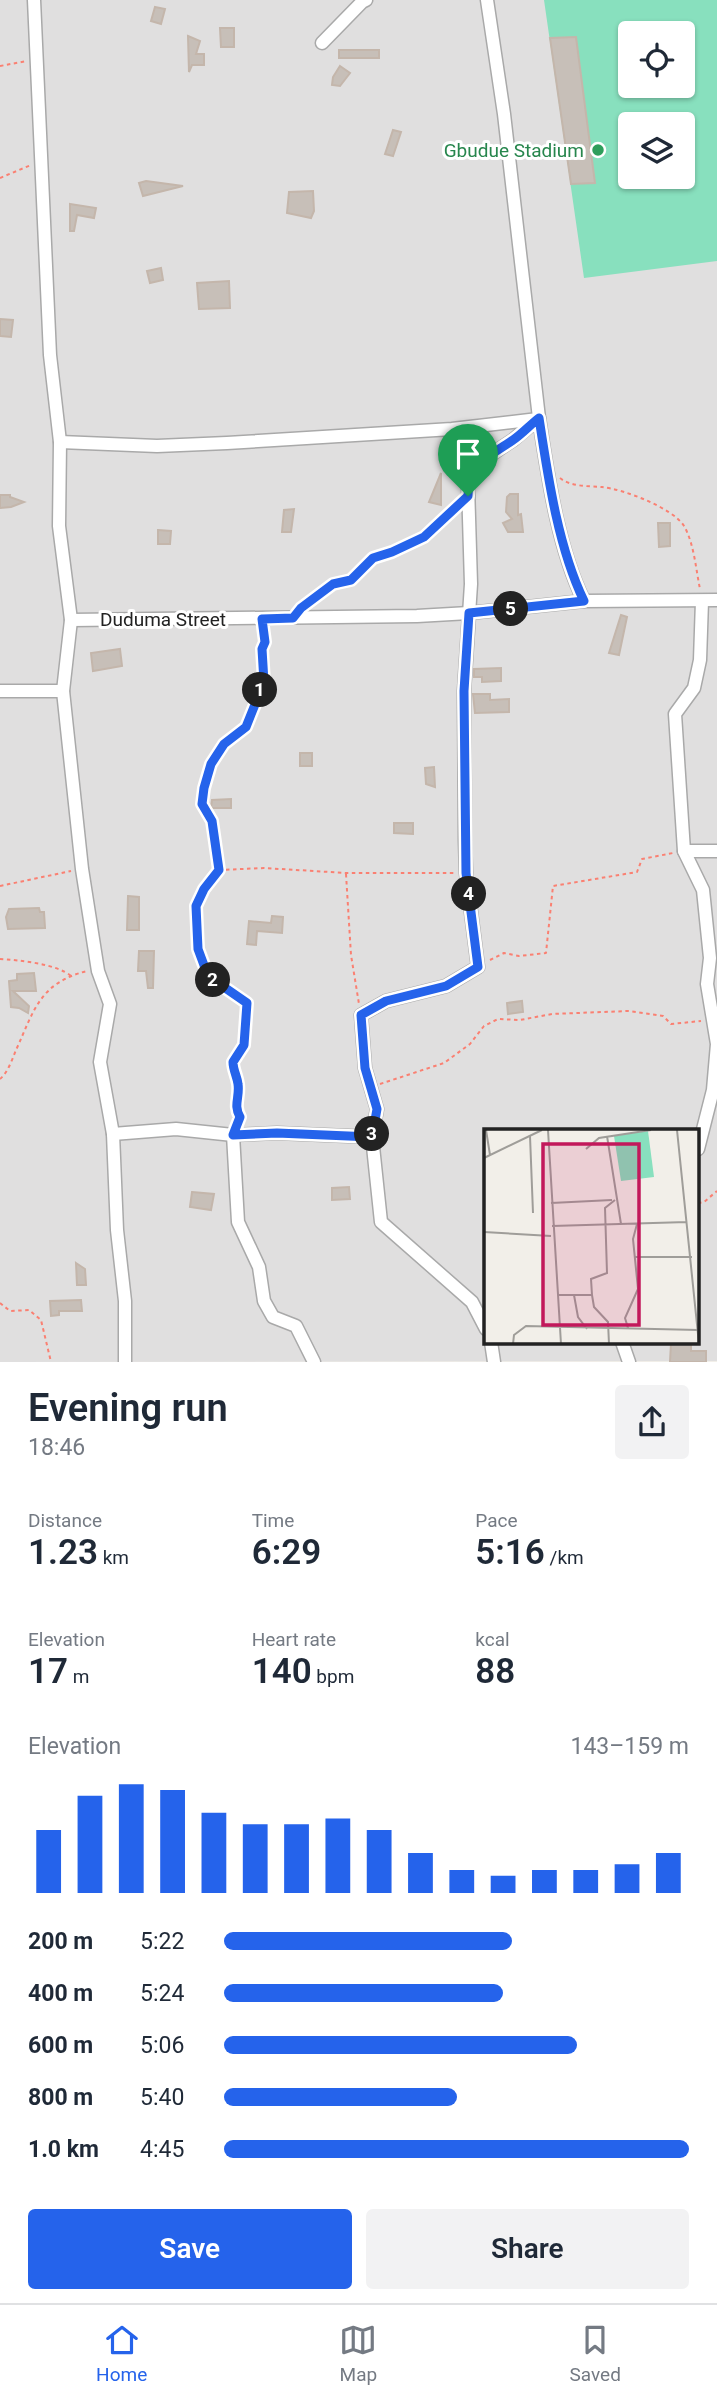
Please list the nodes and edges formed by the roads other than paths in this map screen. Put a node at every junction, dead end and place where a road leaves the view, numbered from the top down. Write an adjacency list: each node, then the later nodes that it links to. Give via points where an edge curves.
1 (34, 0): 6 (street, via 50,355)
2 (366, 0): 4 (street)
3 (487, 0): 5 (street, via 505,114)
4 (322, 43)
5 (539, 418): 6 (street, via 440,430 227,443); 8 (street, via 566,554); 10 (street, via 477,464 468,485)
6 (60, 442): 11 (street, via 59,526)
7 (717, 600): 9 (street, Duduma Street)
8 (584, 601): 9 (street, Duduma Street); 10 (street, Duduma Street)
9 (702, 601): 14 (street, via 701,660 694,688 675,714)
10 (469, 613): 11 (street, Duduma Street); 18 (street, via 464,691 466,873 478,967 446,986 386,1001 361,1015 365,1068 377,1109)
11 (71, 620): 13 (street)
12 (0, 691): 13 (street)
13 (63, 691): 16 (street, via 82,869 98,971 110,1004 100,1062)
14 (684, 851): 15 (street); 19 (street, via 703,890 710,958 707,984 717,1044 713,1090)
15 (717, 851)
16 (113, 1134): 17 (street, via 177,1129); 23 (street)
17 (233, 1135): 18 (street); 24 (street, via 238,1222 259,1266 264,1301 273,1317 296,1326)
18 (372, 1137): 20 (street, via 381,1222 471,1301)
19 (700, 1141)
20 (484, 1325)
21 (491, 1344): 25 (street)
22 (623, 1344): 26 (street)
23 (125, 1362)
24 (314, 1362)
25 (494, 1362)
26 (629, 1362)

